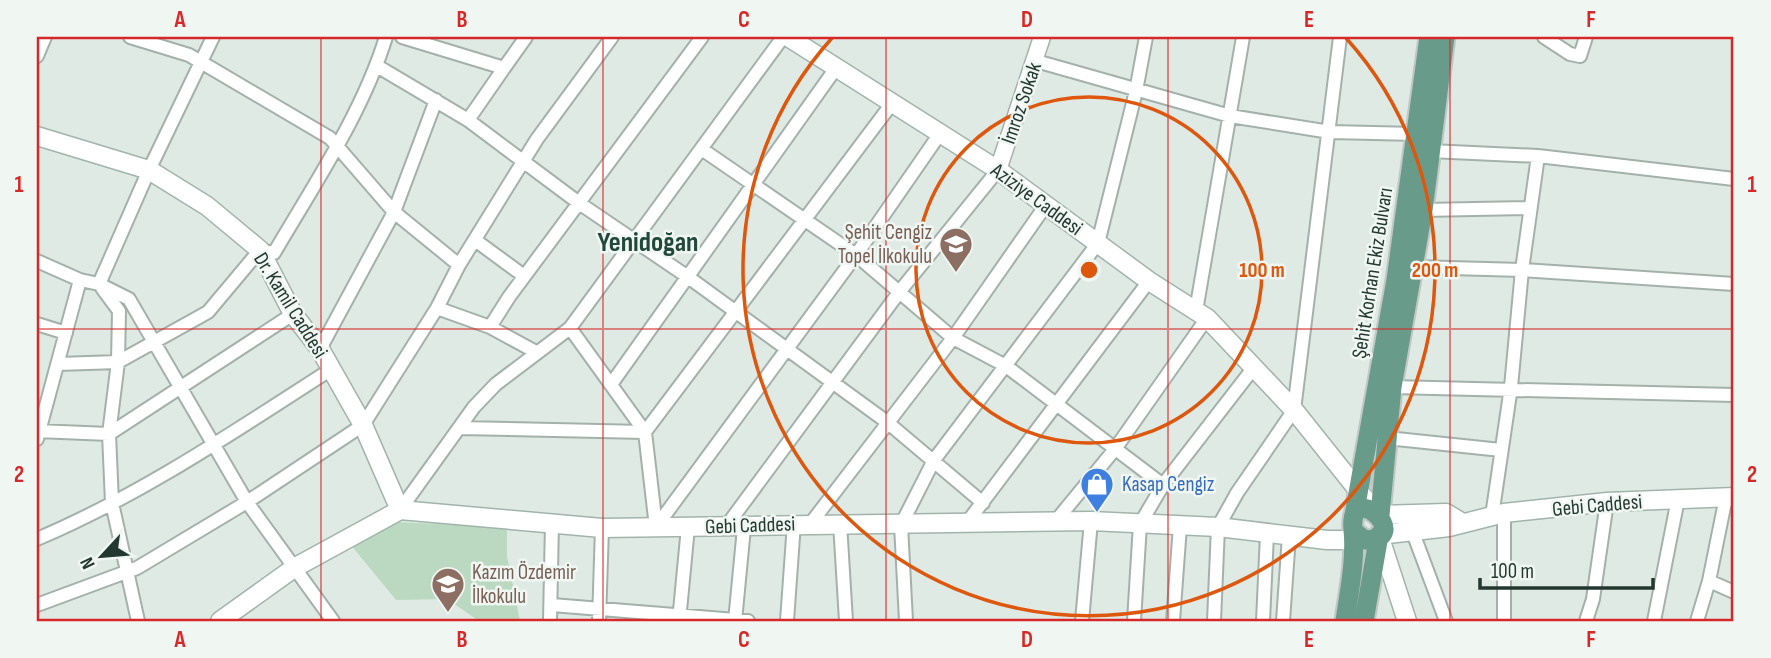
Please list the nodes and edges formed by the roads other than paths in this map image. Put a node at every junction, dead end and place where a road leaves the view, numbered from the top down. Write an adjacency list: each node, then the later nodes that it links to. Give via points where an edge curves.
1 (45, 37): 18 (street)
2 (130, 37): 20 (street)
3 (213, 37): 20 (street)
4 (386, 37): 21 (street)
5 (402, 37): 22 (street)
6 (526, 37): 22 (street)
7 (612, 37): 37 (street)
8 (702, 37): 42 (street)
9 (786, 37): 23 (main road, Aziziye Caddesi); 34 (street)
10 (1042, 37): 19 (street, İmroz Sokak)
11 (1146, 37): 24 (street)
12 (1243, 37): 27 (street)
13 (1340, 37): 29 (street)
14 (1429, 37): 30 (main road, Şehit Korhan Ekiz Bulvarı)
15 (1445, 37): 35 (main road, Şehit Korhan Ekiz Bulvarı)
16 (1544, 37): 17 (street, via 1580,56)
17 (1586, 37)
18 (37, 56)
19 (1036, 61): 24 (street); 39 (street, İmroz Sokak)
20 (202, 63): 33 (street); 38 (street)
21 (377, 66): 25 (street); 33 (street)
22 (504, 68): 28 (street)
23 (836, 68): 26 (main road, Aziziye Caddesi); 41 (street)
24 (1136, 91): 27 (street); 50 (street)
25 (436, 100): 28 (street); 46 (street)
26 (893, 102): 31 (main road, Aziziye Caddesi); 47 (street)
27 (1230, 116): 29 (street); 67 (street)
28 (468, 120): 37 (street)
29 (1330, 132): 30 (street); 89 (street)
30 (1416, 134): 102 (main road, Şehit Korhan Ekiz Bulvarı, via 1396,280)
31 (939, 135): 39 (main road, Aziziye Caddesi); 52 (street)
32 (37, 136): 38 (main road, Dr. Kamil Caddesi)
33 (338, 144): 46 (street); 51 (street, via 274,253)
34 (703, 150): 41 (street); 49 (street)
35 (1430, 151): 36 (street); 45 (main road, Şehit Korhan Ekiz Bulvarı)
36 (1538, 156): 40 (street); 44 (street)
37 (522, 162): 42 (street); 48 (street)
38 (149, 170): 51 (main road, Dr. Kamil Caddesi, via 207,206); 61 (street)
39 (998, 170): 43 (main road, Aziziye Caddesi); 63 (street)
40 (1734, 179)
41 (754, 185): 47 (street); 58 (street)
42 (579, 203): 49 (street); 57 (street)
43 (1046, 205): 50 (main road, Aziziye Caddesi); 72 (street)
44 (1529, 208): 45 (street); 56 (street)
45 (1423, 210): 55 (main road, Şehit Korhan Ekiz Bulvarı)
46 (394, 212): 54 (street); 74 (street)
47 (806, 221): 52 (street); 65 (street)
48 (475, 240): 54 (street); 57 (street)
49 (634, 240): 58 (street); 70 (street)
50 (1098, 243): 60 (main road, Aziziye Caddesi); 79 (street)
51 (260, 250): 66 (main road, Dr. Kamil Caddesi); 73 (street, via 208,312)
52 (856, 255): 63 (street); 75 (street)
53 (37, 261): 59 (street)
54 (459, 265): 64 (street)
55 (1414, 267): 56 (street); 84 (main road, Şehit Korhan Ekiz Bulvarı)
56 (1521, 270): 62 (street); 85 (street)
57 (524, 276): 69 (street)
58 (688, 277): 65 (street); 82 (street)
59 (80, 280): 61 (street); 71 (street)
60 (1149, 281): 67 (main road, Aziziye Caddesi); 88 (street)
61 (99, 284): 73 (street, via 129,299); 77 (street, via 119,311)
62 (1734, 284)
63 (900, 291): 72 (street); 83 (street)
64 (437, 309): 69 (street); 91 (street)
65 (736, 313): 75 (street); 93 (street)
66 (293, 314): 74 (main road, Dr. Kamil Caddesi); 86 (street)
67 (1202, 315): 80 (main road, Aziziye Caddesi); 98 (street)
68 (37, 324): 71 (street)
69 (490, 327): 76 (street)
70 (570, 327): 76 (street); 82 (street)
71 (66, 333): 78 (street)
72 (953, 338): 79 (street); 90 (street)
73 (152, 341): 77 (street); 86 (street)
74 (320, 349): 81 (main road, Dr. Kamil Caddesi)
75 (786, 350): 83 (street); 121 (street)
76 (536, 352): 92 (street, via 496,384)
77 (118, 362): 78 (street); 95 (street)
78 (58, 364): 94 (street)
79 (1006, 366): 88 (street); 100 (street)
80 (1255, 366): 89 (main road, Aziziye Caddesi); 101 (street)
81 (330, 370): 91 (main road, Dr. Kamil Caddesi); 97 (street)
82 (612, 383): 93 (street)
83 (834, 383): 90 (street); 126 (street)
84 (1392, 387): 85 (street); 96 (main road, Şehit Korhan Ekiz Bulvarı)
85 (1511, 387): 87 (street); 99 (street)
86 (181, 388): 95 (street); 97 (street)
87 (1734, 396)
88 (1055, 406): 98 (street); 108 (street)
89 (1294, 410): 102 (main road, Aziziye Caddesi); 123 (street)
90 (887, 422): 100 (street); 115 (street)
91 (363, 425): 105 (street); 109 (main road, Dr. Kamil Caddesi)
92 (459, 428): 93 (street); 109 (street)
93 (645, 432): 121 (street)
94 (38, 434): 95 (street)
95 (109, 434): 107 (street)
96 (1387, 438): 99 (street); 124 (main road, Şehit Korhan Ekiz Bulvarı)
97 (215, 445): 105 (street); 107 (street)
98 (1115, 449): 101 (street); 113 (street)
99 (1501, 450): 110 (street)
100 (934, 460): 108 (street); 119 (street)
101 (1163, 485): 118 (street)
102 (1357, 491): 124 (main road, Şehit Korhan Ekiz Bulvarı)
103 (1730, 497): 104 (main road, Gebi Caddesi); 134 (street)
104 (1678, 499): 106 (main road, Gebi Caddesi); 161 (street)
105 (247, 502): 132 (street); 133 (street, via 137,568)
106 (1607, 502): 110 (main road, Gebi Caddesi); 160 (street)
107 (113, 503): 131 (street); 133 (street)
108 (983, 503): 117 (street)
109 (400, 510): 112 (main road, Gebi Caddesi); 132 (main road)
110 (1498, 515): 114 (main road, Gebi Caddesi); 159 (street)
111 (1091, 521): 113 (main road, Gebi Caddesi); 118 (main road, Gebi Caddesi); 149 (street)
112 (552, 522): 125 (main road, Gebi Caddesi); 136 (street)
113 (1055, 522): 117 (main road, Gebi Caddesi)
114 (1461, 522): 124 (main road, Gebi Caddesi, via 1446,513); 128 (main road, Gebi Caddesi)
115 (802, 523): 116 (main road, Gebi Caddesi); 127 (main road, Gebi Caddesi); 146 (street)
116 (840, 523): 119 (main road, Gebi Caddesi); 147 (street)
117 (966, 524): 119 (main road, Gebi Caddesi)
118 (1140, 524): 120 (main road, Gebi Caddesi); 150 (street)
119 (901, 525): 148 (street)
120 (1180, 526): 123 (main road, Gebi Caddesi); 151 (street)
121 (656, 527): 122 (main road, Gebi Caddesi); 125 (main road, Gebi Caddesi)
122 (688, 527): 126 (main road, Gebi Caddesi); 139 (street)
123 (1218, 527): 129 (main road, Gebi Caddesi); 152 (street)
124 (1364, 527): 128 (main road, Gebi Caddesi); 130 (main road, Gebi Caddesi, via 1313,537); 155 (main road, Şehit Korhan Ekiz Bulvarı); 156 (main road, Şehit Korhan Ekiz Bulvarı); 157 (main road)
125 (602, 528): 138 (street)
126 (725, 528): 127 (main road, Gebi Caddesi)
127 (744, 528): 144 (street)
128 (1412, 530): 158 (street)
129 (1266, 534): 130 (main road, Gebi Caddesi); 153 (street)
130 (1289, 536): 154 (street)
131 (37, 539)
132 (294, 568): 141 (main road); 142 (street)
133 (126, 570): 137 (street); 140 (street)
134 (1709, 581): 135 (street); 162 (street)
135 (1734, 592)
136 (552, 604): 138 (street); 143 (street)
137 (37, 605)
138 (599, 616): 139 (street)
139 (680, 619): 144 (street)
140 (138, 621)
141 (220, 621)
142 (333, 621)
143 (550, 621)
144 (735, 621): 145 (street)
145 (748, 621)
146 (788, 621)
147 (846, 621)
148 (906, 621)
149 (1082, 621)
150 (1134, 621)
151 (1174, 621)
152 (1214, 621)
153 (1263, 621)
154 (1283, 621)
155 (1345, 621)
156 (1364, 621)
157 (1407, 621)
158 (1446, 621)
159 (1504, 621)
160 (1586, 621)
161 (1654, 621)
162 (1697, 621)

